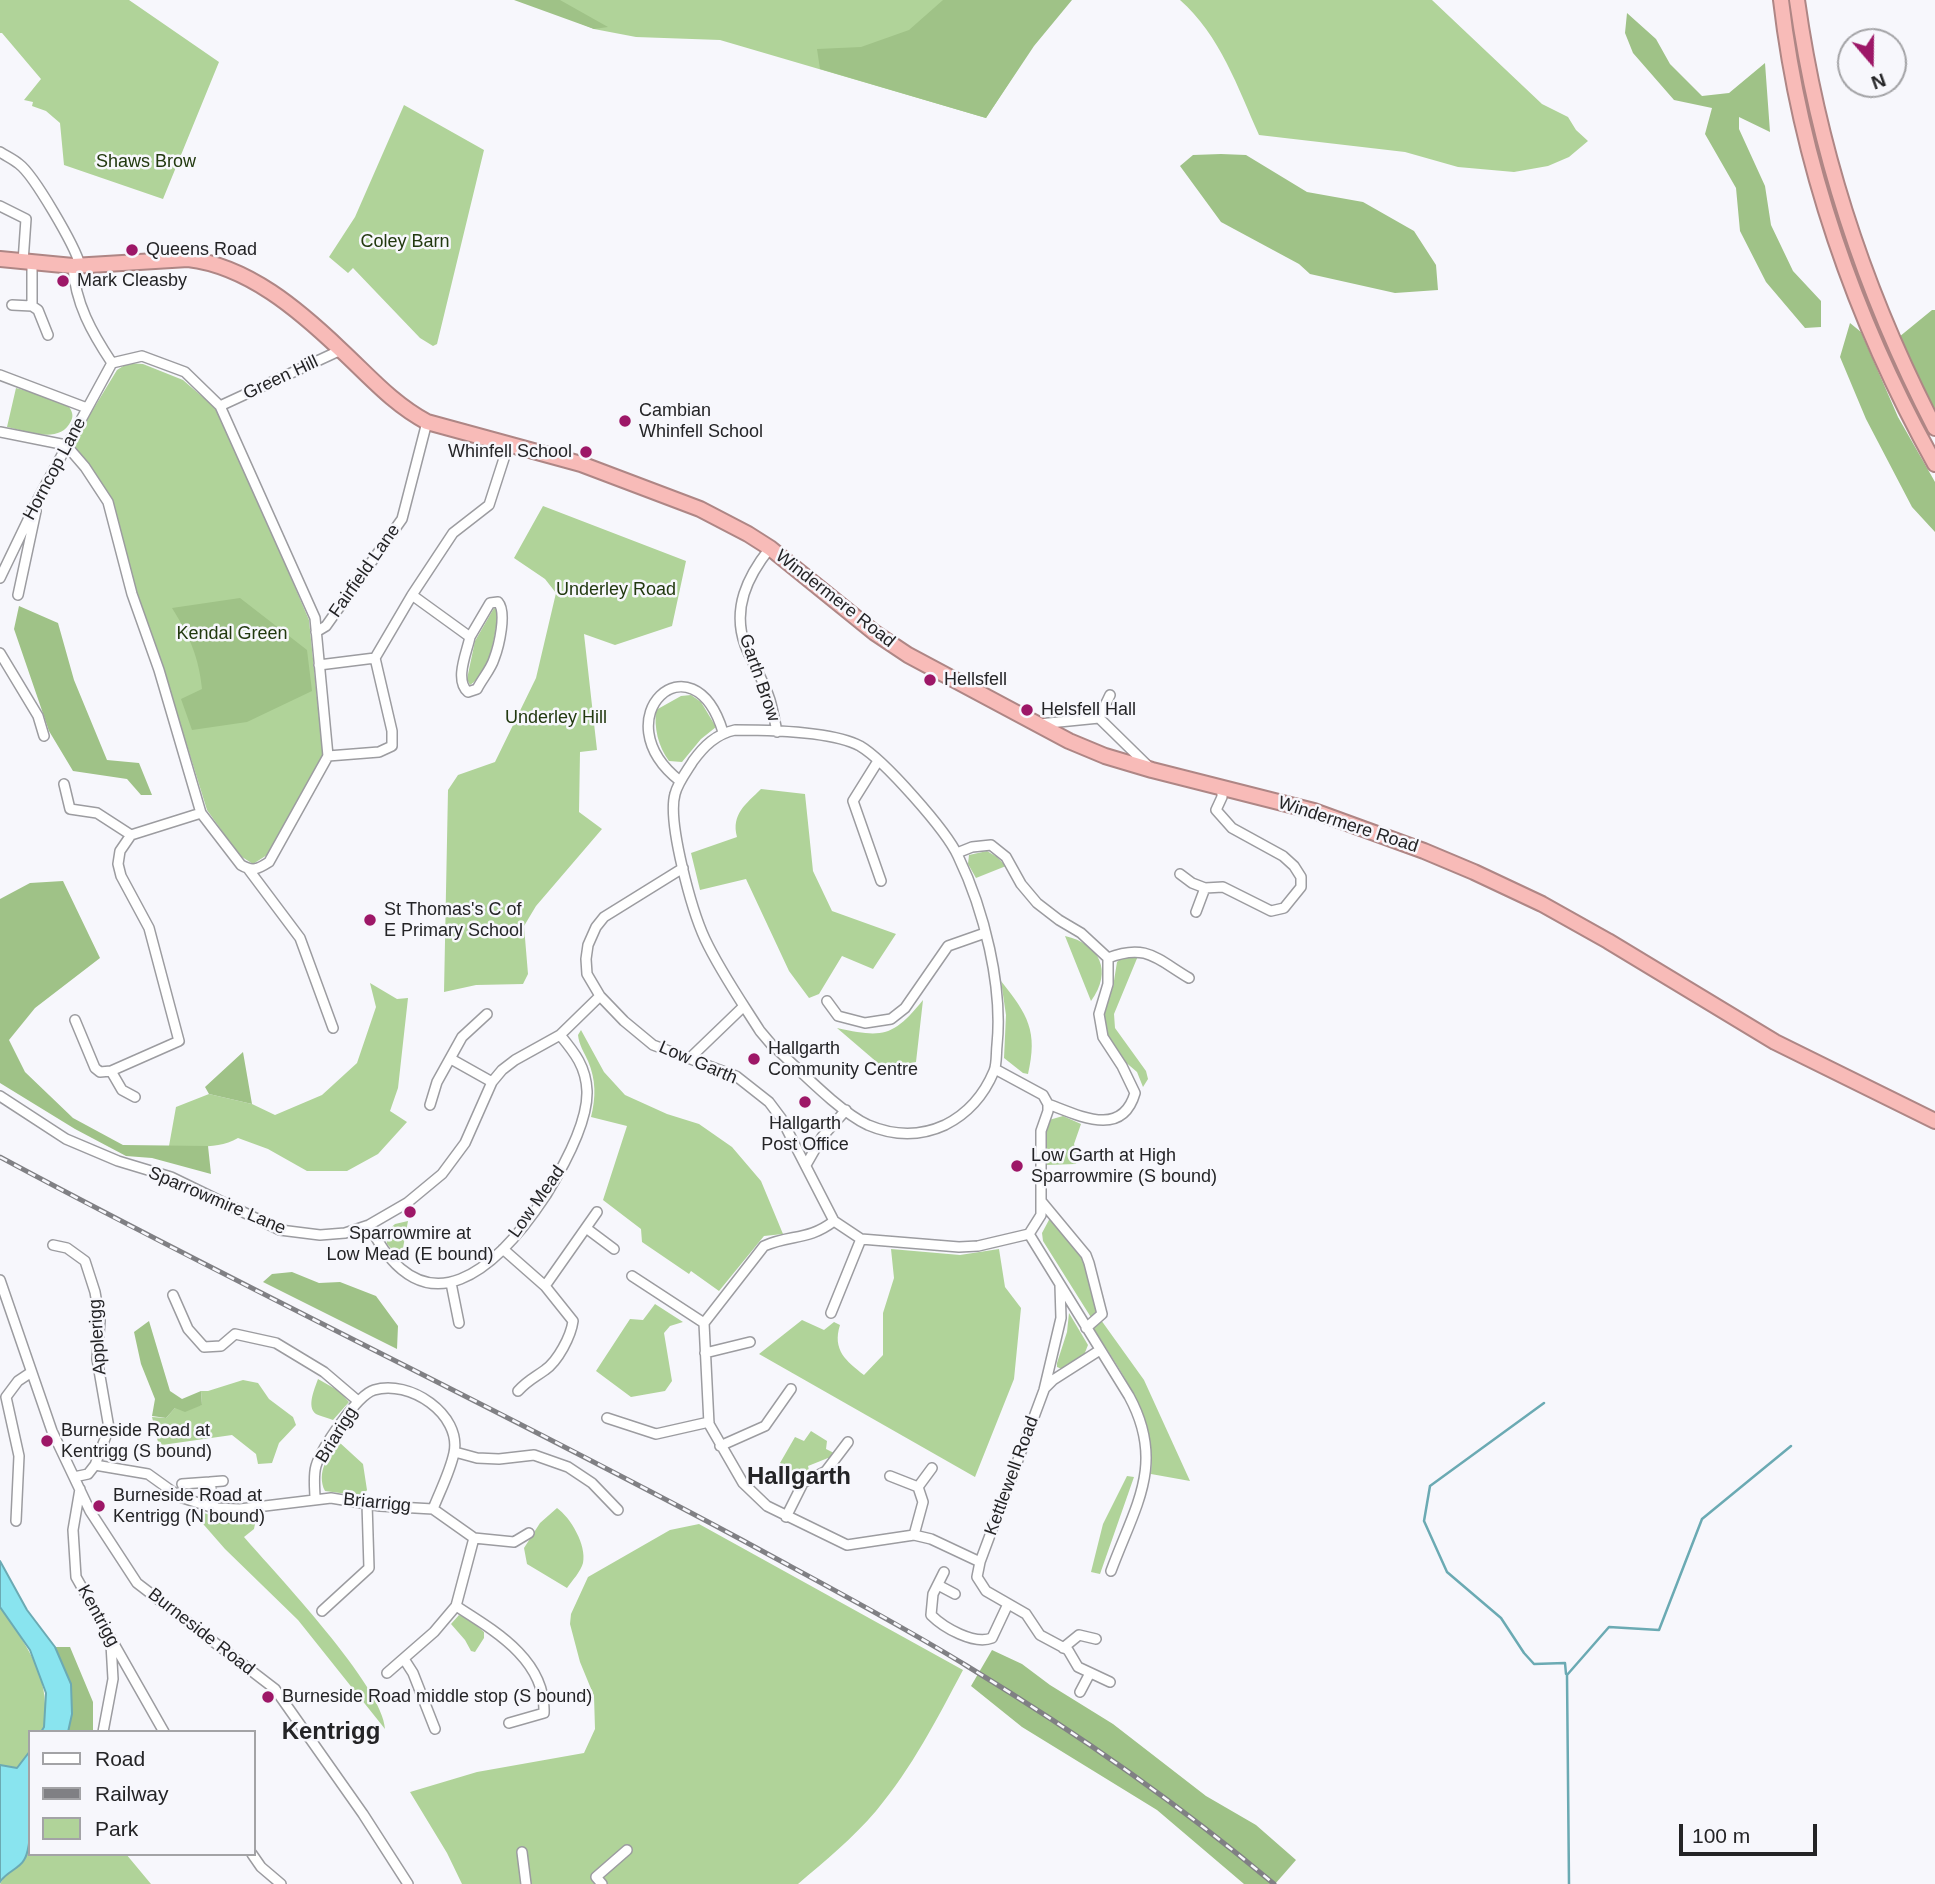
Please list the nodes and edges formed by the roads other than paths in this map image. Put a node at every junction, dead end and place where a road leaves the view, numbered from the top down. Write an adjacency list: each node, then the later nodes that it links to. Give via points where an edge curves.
1 (1780, 0): 21 (highway, via 1797,95 1835,240 1890,378)
2 (1797, 0): 17 (highway, via 1805,63 1839,198 1872,292)
3 (0, 152): 7 (street, via 26,171 77,255)
4 (0, 206): 6 (street, via 26,219)
5 (0, 260): 6 (highway, Windermere Road)
6 (27, 262): 7 (highway, Windermere Road); 9 (street)
7 (76, 265): 11 (highway, Windermere Road, via 188,260 216,264 290,307); 12 (street, via 76,289 86,320)
8 (12, 305): 9 (street)
9 (32, 306): 10 (street)
10 (48, 335)
11 (341, 350): 14 (street, Green Hill); 16 (highway, Windermere Road, via 389,397)
12 (112, 363): 14 (street, via 142,356 185,372); 15 (street, Horncop Lane)
13 (0, 375): 15 (street)
14 (220, 405): 27 (street, via 315,618)
15 (87, 408): 20 (street, Horncop Lane)
16 (427, 422): 19 (highway, Windermere Road); 27 (street, Fairfield Lane, via 402,519 326,626)
17 (1935, 428)
18 (0, 432): 20 (street)
19 (509, 443): 23 (highway, Windermere Road, via 671,496); 26 (street, via 489,505 453,533)
20 (66, 445): 22 (street, Horncop Lane); 44 (street, via 108,502)
21 (1935, 464)
22 (39, 497): 24 (street, Horncop Lane); 25 (street)
23 (770, 548): 34 (highway, Windermere Road, via 875,633 936,672); 36 (street, Garth Brow, via 744,591 739,618 770,698)
24 (0, 578)
25 (18, 595)
26 (412, 595): 28 (street); 30 (street)
27 (316, 632): 31 (street)
28 (470, 637): 28 (street, via 461,676 468,692 477,689 494,660 503,617 498,602 490,603)
29 (0, 653): 37 (street, via 38,716)
30 (376, 658): 31 (street); 38 (street, via 392,746 379,752)
31 (319, 665): 38 (street)
32 (1110, 695): 33 (street)
33 (1100, 718): 34 (street); 40 (street)
34 (1037, 725): 40 (highway, Windermere Road, via 1105,756)
35 (723, 732): 36 (street); 41 (street, via 702,748); 41 (street, via 702,693 676,686 657,698 648,714 652,748 665,769)
36 (777, 732): 39 (street, via 840,738 860,746)
37 (44, 736)
38 (328, 756): 48 (street, via 269,862)
39 (878, 761): 46 (street, via 914,797); 50 (street, via 853,801)
40 (1152, 770): 43 (highway, Windermere Road)
41 (680, 781): 47 (street, via 672,817)
42 (64, 784): 45 (street, via 70,809 97,813)
43 (1222, 788): 51 (street, via 1216,810 1232,828 1283,856 1301,877 1301,887 1284,908 1271,911 1223,887); 73 (highway, Windermere Road, via 1346,822 1501,884 1618,947 1775,1042)
44 (201, 813): 45 (street); 48 (street)
45 (131, 835): 66 (street, via 118,864 149,928 180,1037 175,1045)
46 (957, 853): 53 (street); 54 (street, via 990,845 1006,857 1037,904 1081,933)
47 (683, 868): 56 (street, Low Garth, via 616,908 596,928 586,959 587,974); 58 (street, via 704,938)
48 (249, 870): 61 (street, via 300,938)
49 (1180, 874): 51 (street)
50 (881, 881)
51 (1205, 888): 52 (street)
52 (1196, 912)
53 (985, 933): 57 (street, via 948,946 905,1008 891,1019 865,1023 838,1016); 65 (street, via 999,1024)
54 (1108, 958): 55 (street, via 1140,951); 70 (street, via 1108,984 1099,1014 1103,1037 1133,1086 1131,1106 1124,1115 1110,1120)
55 (1189, 978)
56 (600, 996): 62 (street, Sparrowmire Lane); 63 (street, Low Garth, via 653,1045)
57 (827, 1001)
58 (744, 1006): 63 (street); 72 (street, via 771,1044)
59 (487, 1014): 64 (street, via 462,1037)
60 (75, 1020): 66 (street, via 96,1068)
61 (333, 1028)
62 (560, 1035): 67 (street, Sparrowmire Lane, via 514,1060); 83 (street, Low Mead, via 576,1053 584,1072 587,1095 575,1141 538,1206)
63 (690, 1058): 74 (street, Low Garth, via 736,1076 769,1102)
64 (451, 1059): 67 (street); 71 (street)
65 (995, 1069): 70 (street, via 1042,1095); 72 (street, via 971,1107 933,1130 888,1132)
66 (111, 1071): 69 (street, via 122,1090)
67 (492, 1082): 78 (street, Sparrowmire Lane, via 465,1143 442,1174 407,1203)
68 (0, 1096): 78 (street, Sparrowmire Lane, via 66,1139 171,1177 280,1230 320,1235)
69 (135, 1097)
70 (1048, 1104): 75 (street, via 1041,1131)
71 (430, 1105)
72 (846, 1110): 74 (street, via 822,1137)
73 (1935, 1121)
74 (807, 1165): 77 (street, Low Garth)
75 (1042, 1202): 80 (street, via 1041,1215); 94 (street, via 1090,1263 1102,1314)
76 (597, 1212): 79 (street)
77 (834, 1221): 81 (street, Low Garth); 93 (street, via 821,1231 764,1246)
78 (369, 1225): 87 (street, via 396,1266 414,1280)
79 (586, 1228): 84 (street); 89 (street)
80 (1029, 1234): 81 (street, Low Garth, via 959,1247); 88 (street)
81 (861, 1238): 91 (street)
82 (53, 1245): 108 (street, Applerigg, via 68,1248 85,1261 97,1301 97,1359 109,1428)
83 (503, 1249): 87 (street, Low Mead); 89 (street)
84 (614, 1249)
85 (632, 1276): 93 (street)
86 (0, 1280): 98 (street, Burneside Road)
87 (451, 1283): 92 (street)
88 (1060, 1284): 94 (street); 100 (street, Kettlewell Road, via 1062,1318)
89 (545, 1286): 101 (street, via 573,1321 571,1335 547,1369 528,1379)
90 (173, 1295): 102 (street, via 188,1329 204,1347 221,1346 235,1334 276,1343 324,1372)
91 (831, 1313)
92 (459, 1323)
93 (704, 1323): 97 (street)
94 (1086, 1328): 96 (street)
95 (750, 1342): 97 (street)
96 (1100, 1350): 100 (street); 128 (street, via 1141,1418 1147,1450 1144,1481)
97 (705, 1353): 104 (street)
98 (30, 1373): 111 (street, Burneside Road); 123 (street, via 6,1397 19,1456)
99 (791, 1389): 106 (street, via 765,1426)
100 (1044, 1390): 127 (street, Kettlewell Road)
101 (518, 1391)
102 (358, 1401): 107 (street, Briarigg, via 373,1390 402,1389 431,1403 448,1419); 117 (street, Briarigg, via 316,1467)
103 (607, 1418): 104 (street, via 656,1434)
104 (709, 1422): 106 (street)
105 (848, 1442): 122 (street, via 826,1471 803,1483)
106 (720, 1446): 122 (street, via 743,1483)
107 (455, 1452): 120 (street); 121 (street, via 478,1458 540,1457 568,1467 592,1483)
108 (95, 1465): 111 (street, via 88,1474); 119 (street, Briarrigg, via 148,1474 180,1497)
109 (932, 1468): 115 (street)
110 (890, 1476): 115 (street)
111 (74, 1477): 116 (street, Burneside Road)
112 (223, 1480): 113 (street)
113 (210, 1482): 114 (street); 119 (street)
114 (182, 1484)
115 (918, 1487): 125 (street, via 923,1502)
116 (80, 1489): 135 (street, Kentrigg, via 73,1530 76,1577); 151 (street, Burneside Road, via 137,1583 275,1689)
117 (315, 1499): 118 (street, Briarrigg); 119 (street, Briarrigg)
118 (367, 1503): 120 (street, Briarrigg); 134 (street, via 369,1568)
119 (214, 1508)
120 (433, 1509): 126 (street, Briarrigg)
121 (618, 1510)
122 (786, 1517): 125 (street, via 847,1545)
123 (16, 1521)
124 (529, 1533): 126 (street, Briarrigg, via 514,1542)
125 (914, 1535): 127 (street)
126 (474, 1538): 133 (street)
127 (980, 1562): 132 (street, via 979,1583)
128 (1111, 1571)
129 (944, 1573): 130 (street)
130 (938, 1585): 131 (street); 132 (street, via 931,1615 974,1639 992,1637)
131 (955, 1594)
132 (1008, 1604): 137 (street, via 1026,1614 1040,1635)
133 (456, 1606): 138 (street); 143 (street, via 498,1633 527,1660 540,1681 544,1713)
134 (322, 1611)
135 (110, 1638): 145 (street, via 113,1679); 146 (street, Kentrigg)
136 (1096, 1639): 137 (street, via 1079,1635)
137 (1063, 1648): 140 (street, via 1078,1667)
138 (404, 1659): 139 (street); 144 (street)
139 (387, 1673)
140 (1090, 1673): 141 (street); 142 (street)
141 (1110, 1682)
142 (1080, 1692)
143 (509, 1723)
144 (435, 1729)
145 (103, 1730)
146 (163, 1730)
147 (626, 1850): 153 (street, via 596,1877)
148 (522, 1852): 152 (street)
149 (253, 1856): 150 (street)
150 (281, 1884)
151 (408, 1884)
152 (526, 1884)
153 (602, 1884)

